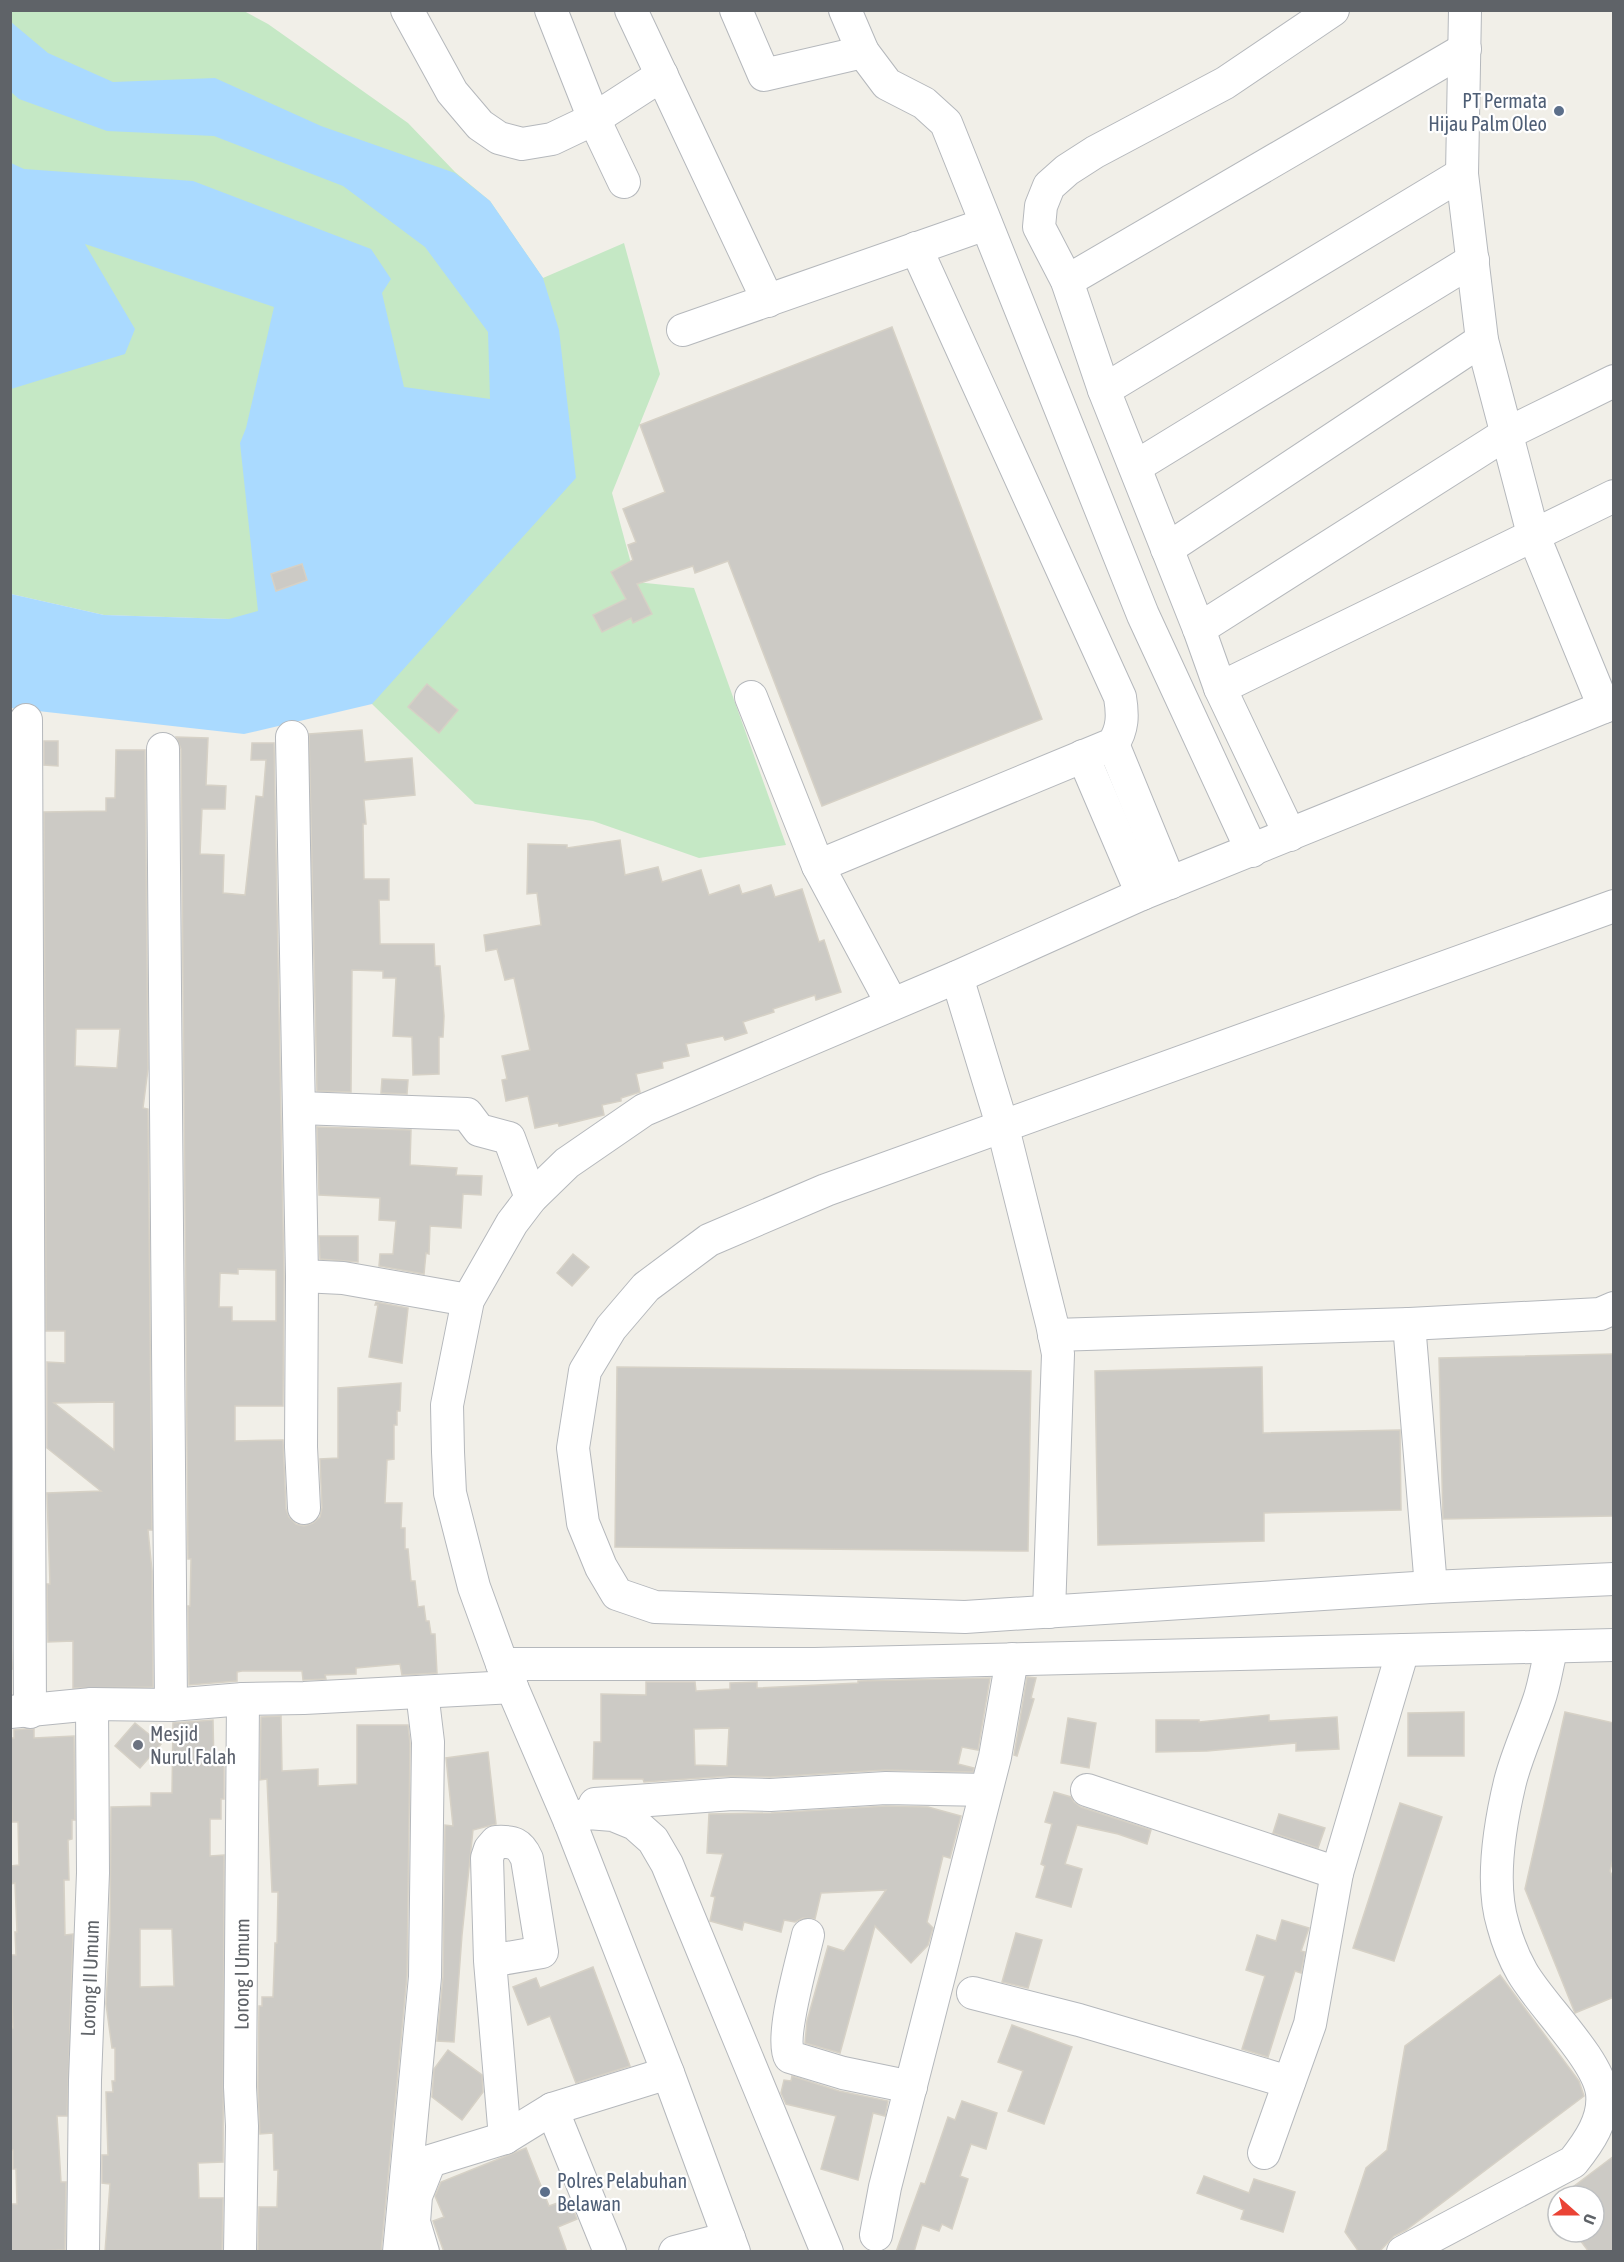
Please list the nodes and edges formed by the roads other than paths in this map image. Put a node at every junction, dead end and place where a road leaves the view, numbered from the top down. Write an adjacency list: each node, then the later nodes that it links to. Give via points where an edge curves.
1 (407, 10): 11 (street, via 452,92 480,125 499,138 522,144 552,139)
2 (550, 10): 11 (street)
3 (631, 10): 10 (street)
4 (736, 10): 9 (street, via 764,75)
5 (845, 10): 9 (street)
6 (1333, 10): 17 (street, via 1226,83 1095,152 1049,186 1041,206 1039,227)
7 (1465, 10): 8 (street)
8 (1465, 49): 12 (street); 17 (street)
9 (863, 52): 14 (street, via 887,84 924,103 946,123)
10 (662, 75): 11 (street); 18 (street)
11 (594, 119): 13 (street)
12 (1462, 174): 16 (street); 22 (street)
13 (624, 182)
14 (986, 224): 15 (street); 38 (street, via 1143,615)
15 (916, 248): 18 (street); 34 (street, via 1120,697 1123,715)
16 (1473, 260): 20 (street); 24 (street)
17 (1067, 281): 22 (street)
18 (768, 301): 19 (street)
19 (683, 330)
20 (1482, 340): 23 (street); 27 (street)
21 (1614, 381): 23 (street)
22 (1104, 390): 24 (street)
23 (1506, 434): 26 (street); 28 (street)
24 (1135, 467): 27 (street)
25 (1614, 496): 26 (street)
26 (1533, 534): 29 (street); 31 (street)
27 (1167, 549): 28 (street)
28 (1199, 629): 29 (street)
29 (1220, 688): 37 (street)
30 (751, 697): 39 (street)
31 (1609, 705): 37 (street)
32 (26, 720): 65 (street)
33 (292, 737): 44 (street)
34 (1113, 744): 36 (street); 40 (street)
35 (163, 749): 64 (street)
36 (1083, 756): 39 (street); 40 (street)
37 (1290, 835): 38 (street)
38 (1252, 851): 40 (street)
39 (818, 866): 43 (street)
40 (1156, 889): 42 (street)
41 (1614, 906): 45 (street)
42 (957, 977): 43 (street); 45 (street)
43 (892, 1004): 46 (street, via 644,1110 567,1163)
44 (299, 1108): 46 (street, via 466,1114 479,1130 509,1138); 47 (street)
45 (1003, 1128): 51 (street); 55 (street, via 826,1190 710,1240 646,1287 611,1328 585,1371 573,1448 583,1522 601,1567 617,1594 645,1604 964,1617)
46 (531, 1198): 48 (street, via 512,1223)
47 (302, 1276): 48 (street, via 343,1278); 52 (street)
48 (468, 1300): 60 (street, via 447,1406 450,1493 474,1587)
49 (1614, 1308): 50 (street, via 1600,1314)
50 (1409, 1324): 51 (street); 54 (street)
51 (1054, 1335): 55 (street, via 1058,1354)
52 (304, 1508)
53 (1614, 1579): 54 (street)
54 (1431, 1587): 55 (street)
55 (1049, 1612)
56 (1614, 1645): 57 (street)
57 (1552, 1647): 58 (street); 88 (street, via 1540,1698 1510,1781 1497,1862 1497,1902 1522,1972 1590,2064 1602,2090 1602,2108 1591,2137 1573,2162)
58 (1403, 1650): 59 (street); 69 (street)
59 (1012, 1659): 60 (street); 66 (street)
60 (507, 1676): 61 (street); 68 (street)
61 (422, 1692): 62 (street); 83 (street, via 428,1742 425,1977)
62 (243, 1699): 64 (street); 82 (street, Lorong I Umum)
63 (92, 1704): 64 (street); 65 (street); 81 (street, Lorong II Umum, via 93,1873)
64 (171, 1705)
65 (20, 1712)
66 (986, 1790): 68 (street, via 886,1788 732,1794); 75 (street)
67 (1087, 1790): 69 (street)
68 (566, 1815): 73 (street); 87 (street, via 613,1815 635,1824 653,1840 672,1875)
69 (1337, 1873): 74 (street, via 1310,2024)
70 (808, 1935): 75 (street, via 789,2018 787,2054 843,2073)
71 (490, 1961): 77 (street)
72 (973, 1993): 74 (street)
73 (668, 2073): 76 (street); 80 (street)
74 (1289, 2082): 78 (street)
75 (911, 2087): 79 (street)
76 (552, 2109): 77 (street); 85 (street)
77 (505, 2138): 84 (street, via 430,2161 416,2196 414,2222)
78 (1264, 2153)
79 (876, 2235)
80 (731, 2245): 86 (street)
81 (83, 2252)
82 (240, 2252)
83 (399, 2252)
84 (423, 2252)
85 (610, 2252)
86 (675, 2252)
87 (827, 2252)
88 (1403, 2252)

